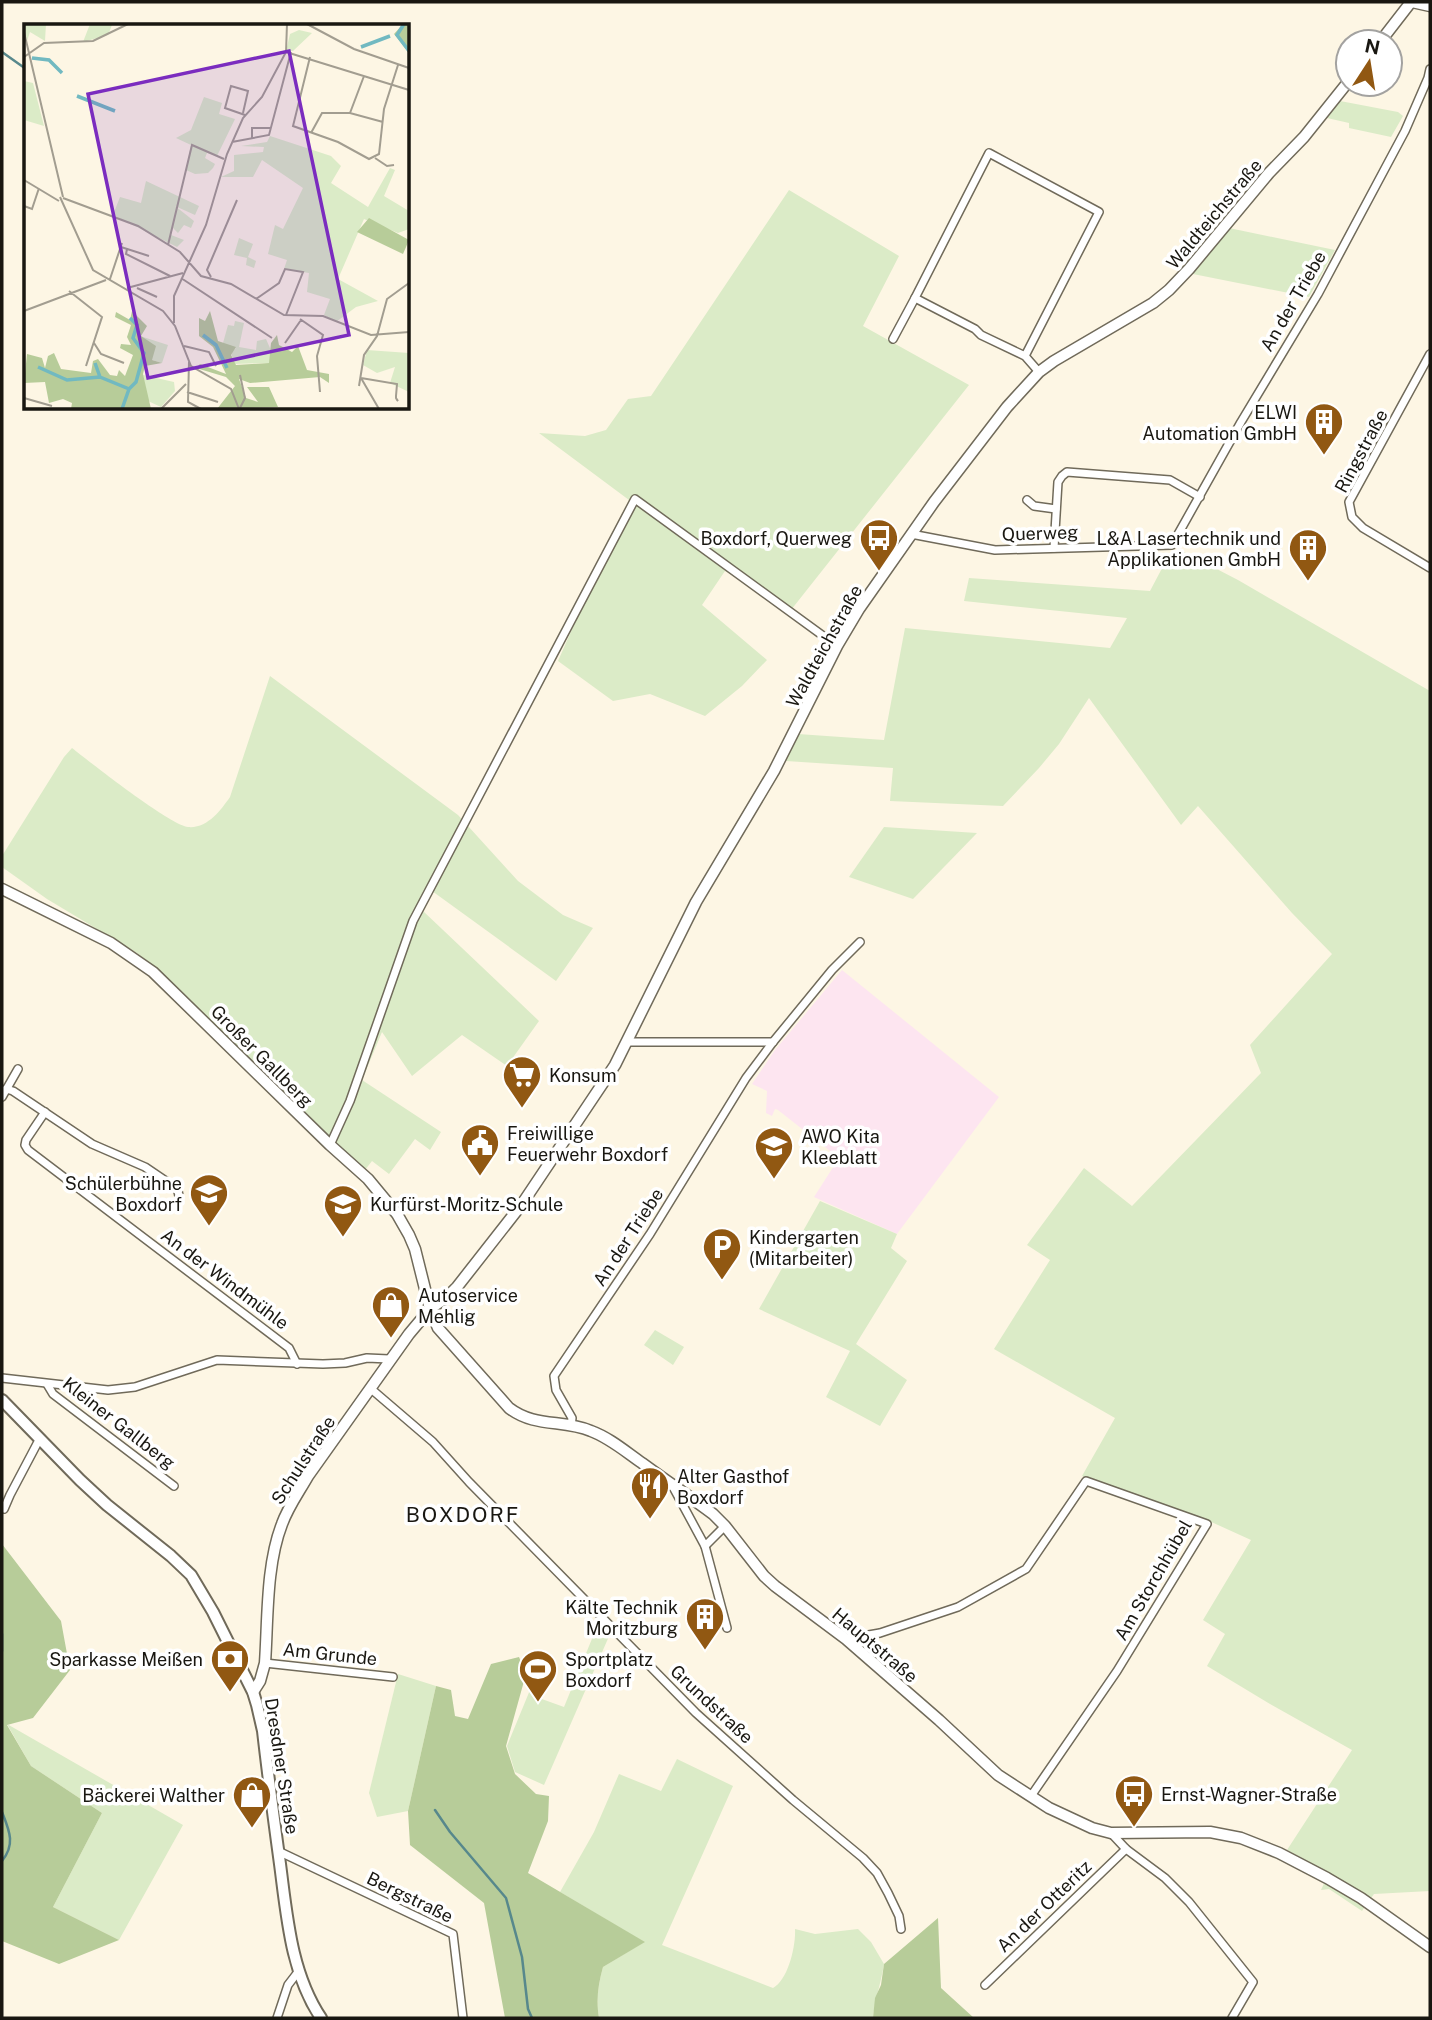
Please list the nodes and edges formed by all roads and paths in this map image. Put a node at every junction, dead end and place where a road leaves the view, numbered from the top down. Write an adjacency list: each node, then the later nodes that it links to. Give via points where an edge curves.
1 (1411, 2): 2 (street); 3 (street)
2 (1430, 6)
3 (1391, 28)
4 (1430, 69): 11 (street, An der Triebe, via 1405,131 1318,294)
5 (1335, 98): 10 (street, Waldteichstraße, via 1169,289)
6 (915, 298): 7 (street); 9 (street); 9 (street, via 989,153 1098,212)
7 (893, 339)
8 (1430, 354): 17 (street, Ringstraße, via 1349,502 1352,517 1363,528)
9 (1026, 356): 10 (street)
10 (1040, 372): 14 (street, Waldteichstraße, via 1007,407)
11 (1200, 497): 13 (street, via 1170,481 1067,472 1058,482); 15 (street, An der Triebe)
12 (1027, 500): 13 (street, via 1034,506)
13 (1056, 509): 16 (street)
14 (911, 534): 16 (street, Querweg, via 995,550); 18 (street, Waldteichstraße)
15 (1172, 545): 16 (street, Querweg)
16 (1054, 548)
17 (1430, 568)
18 (837, 646): 21 (street, Waldteichstraße, via 774,771 696,902); 27 (street, via 635,499 413,921)
19 (2, 889): 27 (street, Großer Gallberg, via 111,943 153,972)
20 (860, 942): 22 (street, An der Triebe)
21 (628, 1042): 22 (street); 29 (street, Waldteichstraße, via 522,1204 457,1287)
22 (771, 1044): 36 (street, An der Triebe, via 554,1376)
23 (18, 1069): 24 (street)
24 (6, 1089): 25 (street); 26 (street)
25 (2, 1097)
26 (44, 1112): 28 (street, via 92,1144 145,1167 173,1186); 31 (street, An der Windmühle, via 26,1140 27,1150 289,1348)
27 (330, 1145): 29 (street, Großer Gallberg, via 397,1214 415,1249)
28 (179, 1196)
29 (430, 1309): 30 (street, Schulstraße); 36 (street, Hauptstraße, via 438,1328 509,1408 536,1421)
30 (389, 1359): 31 (street, Kleiner Gallberg); 34 (street, Schulstraße)
31 (297, 1364): 33 (street, Kleiner Gallberg, via 217,1360 135,1387 108,1390)
32 (2, 1378): 33 (street, Kleiner Gallberg)
33 (47, 1384): 39 (street, Kleiner Gallberg, via 53,1394)
34 (370, 1388): 45 (street, Schulstraße, via 308,1476 282,1524 271,1572); 52 (street, Grundstraße, via 433,1442 696,1713 863,1858 888,1893)
35 (2, 1400): 37 (main road, Dresdner Straße)
36 (572, 1426): 38 (street, Hauptstraße, via 595,1432)
37 (39, 1440): 40 (street); 47 (main road, Dresdner Straße, via 191,1575)
38 (671, 1484): 41 (street, Hauptstraße); 42 (street)
39 (174, 1486)
40 (4, 1509)
41 (725, 1526): 42 (street); 44 (street, Hauptstraße, via 764,1576)
42 (705, 1546): 43 (street)
43 (727, 1628)
44 (846, 1639): 48 (street, Hauptstraße, via 999,1774); 48 (street, Am Storchhübel, via 880,1633 958,1607 1026,1569 1086,1481 1207,1524 1117,1671)
45 (265, 1664): 46 (street, Am Grunde); 47 (street, Schulstraße)
46 (393, 1677)
47 (253, 1692): 51 (main road, Dresdner Straße)
48 (1031, 1796): 49 (street, Hauptstraße, via 1068,1817)
49 (1111, 1833): 50 (street); 53 (street, Hauptstraße, via 1210,1832 1241,1838 1362,1898)
50 (1126, 1849): 55 (street, An der Otteritz); 59 (street, via 1189,1902 1253,1982)
51 (278, 1851): 54 (main road, Dresdner Straße); 58 (street, Bergstraße, via 453,1934)
52 (901, 1929)
53 (1430, 1947)
54 (298, 1972): 56 (street, via 288,1985); 57 (main road, Dresdner Straße)
55 (985, 1985)
56 (277, 2018)
57 (321, 2018)
58 (463, 2018)
59 (1232, 2018)

